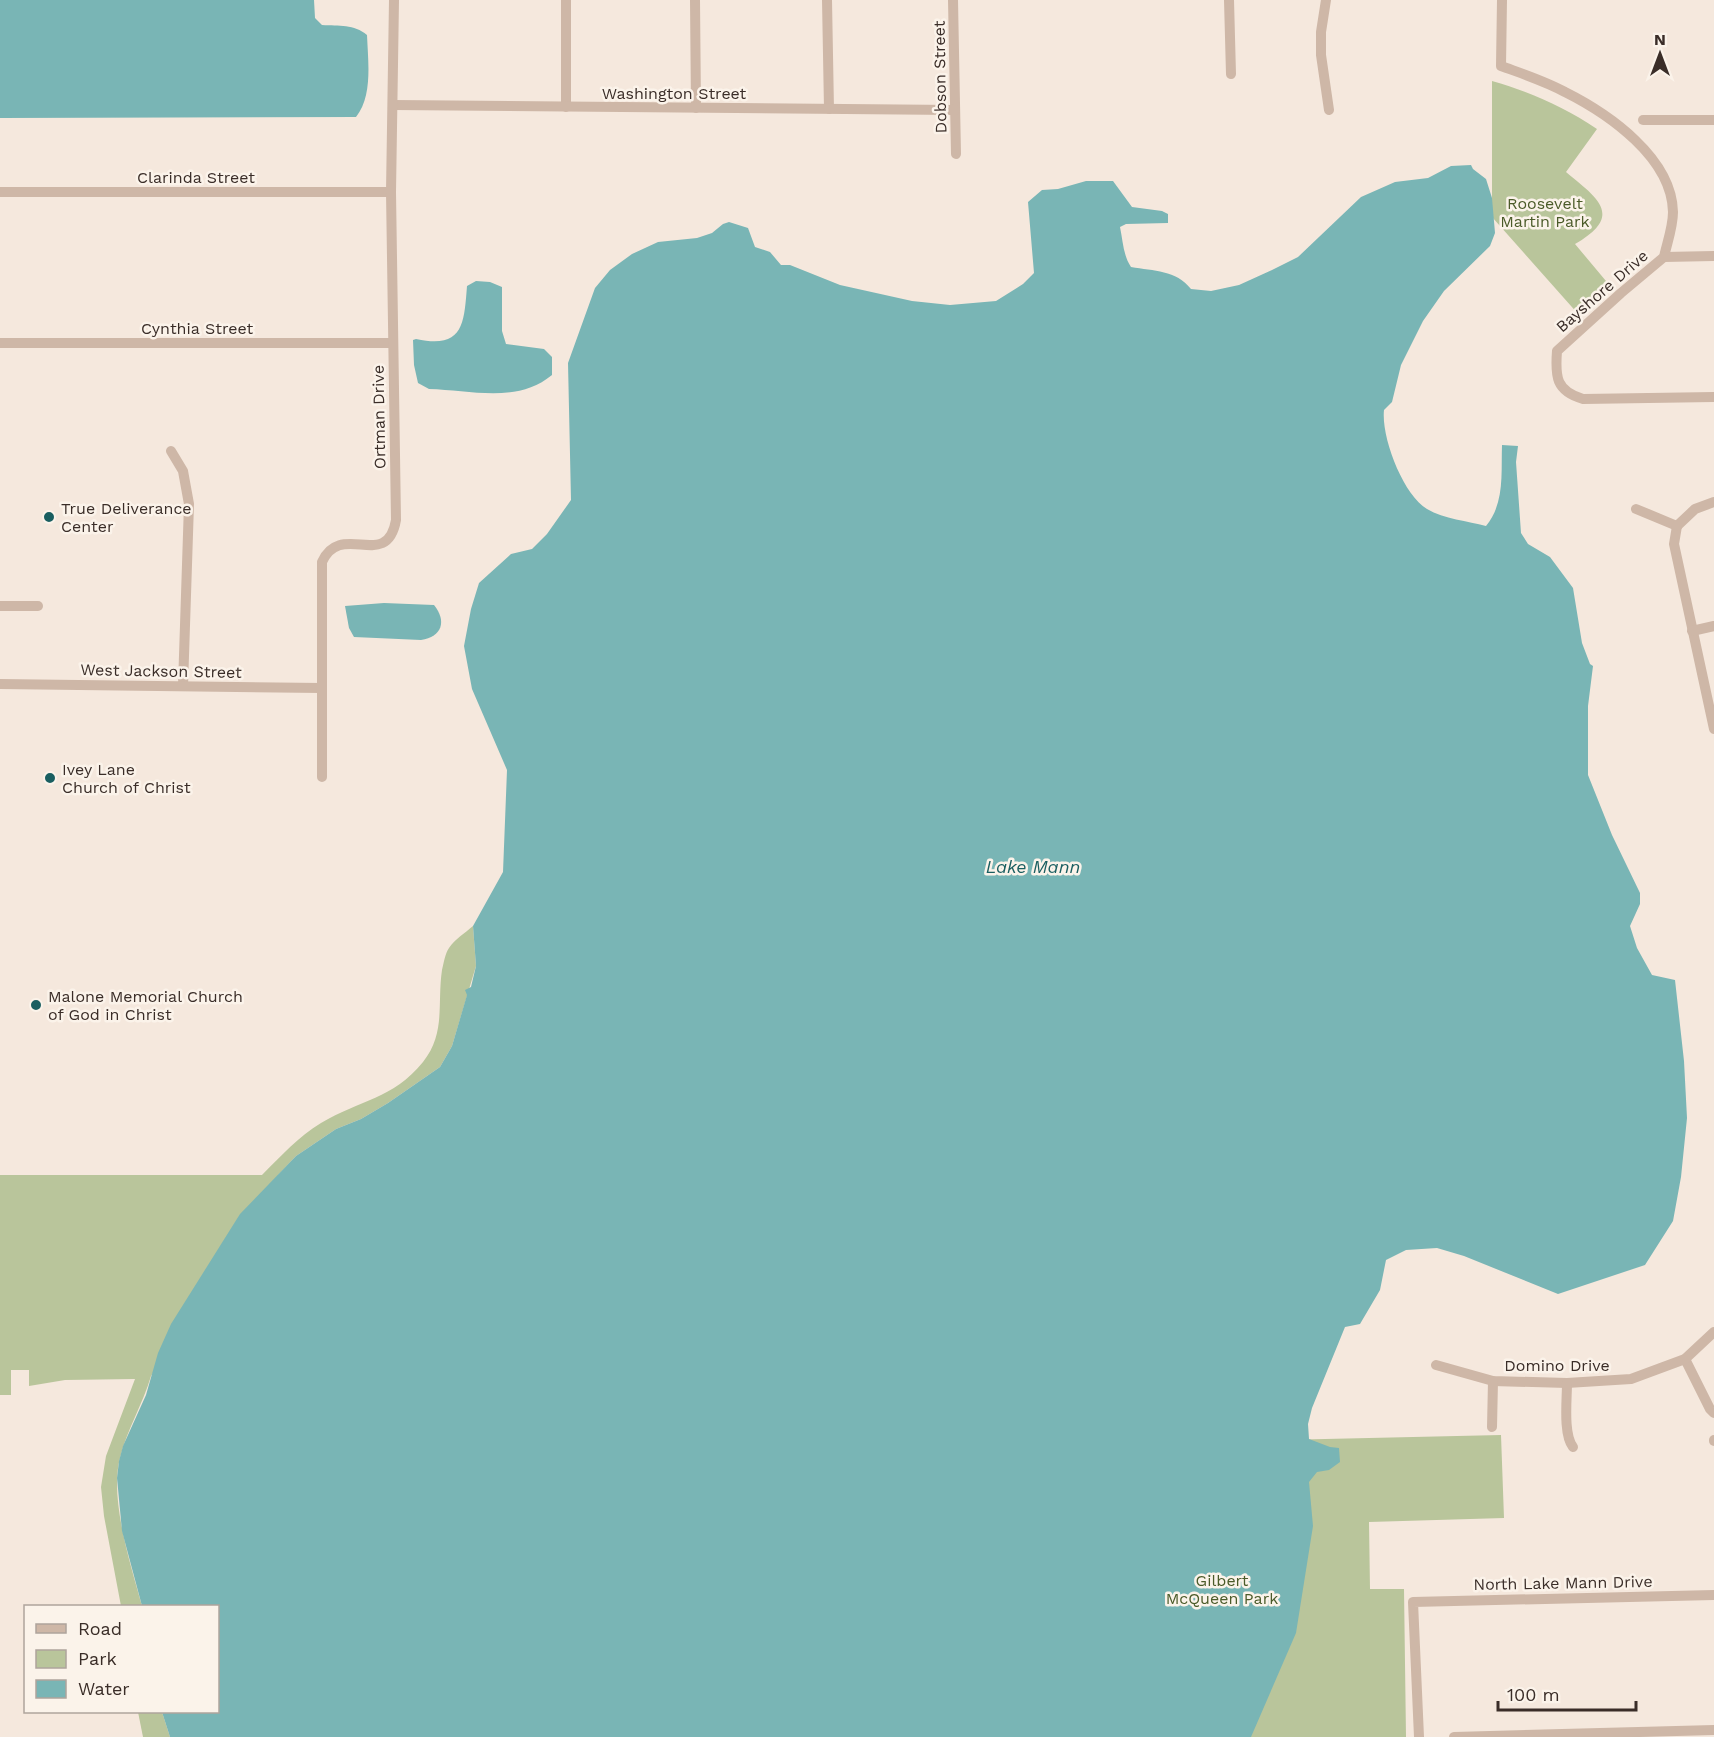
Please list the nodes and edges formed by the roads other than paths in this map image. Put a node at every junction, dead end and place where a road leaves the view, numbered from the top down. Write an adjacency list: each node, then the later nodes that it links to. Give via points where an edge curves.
1 (394, 0): 10 (street, Ortman Drive)
2 (566, 0): 11 (street)
3 (695, 0): 12 (street)
4 (826, 0): 13 (street)
5 (953, 0): 14 (street, Dobson Street)
6 (1229, 0): 9 (street)
7 (1326, 0): 15 (street, via 1321,44)
8 (1502, 0): 22 (street, Bayshore Drive, via 1502,66 1567,92 1617,124 1655,162 1668,185 1673,213)
9 (1231, 74)
10 (393, 105): 11 (street, Washington Street); 20 (street, Ortman Drive)
11 (567, 107): 12 (street, Washington Street)
12 (696, 108): 13 (street, Washington Street)
13 (829, 109): 14 (street, Washington Street)
14 (955, 110): 18 (street, Dobson Street)
15 (1329, 110)
16 (1643, 120): 17 (street)
17 (1714, 120)
18 (956, 154)
19 (0, 192): 20 (street, Clarinda Street)
20 (391, 192): 23 (street, Ortman Drive)
21 (1714, 256): 22 (street)
22 (1664, 257): 25 (street, Bayshore Drive, via 1557,351 1555,370 1561,387 1583,399)
23 (393, 342): 24 (street, Cynthia Street); 36 (street, Ortman Drive, via 394,531 386,542 378,545 343,544 326,552 322,562)
24 (0, 343)
25 (1714, 397)
26 (171, 451): 35 (street, via 183,471 189,504)
27 (1714, 502): 29 (street, via 1695,509)
28 (1636, 509): 29 (street)
29 (1677, 526): 33 (street, via 1674,544)
30 (0, 606): 31 (street)
31 (38, 606)
32 (1714, 626): 33 (street)
33 (1692, 631): 37 (street)
34 (0, 684): 35 (street, West Jackson Street)
35 (183, 686): 36 (street, West Jackson Street)
36 (322, 688): 38 (street, Ortman Drive)
37 (1714, 729)
38 (322, 777)
39 (1714, 1332): 40 (street, Domino Drive)
40 (1685, 1359): 43 (street, Domino Drive, via 1630,1379); 44 (street)
41 (1436, 1365): 42 (street, Domino Drive)
42 (1493, 1381): 43 (street, Domino Drive); 45 (street)
43 (1567, 1383): 46 (street, via 1567,1433)
44 (1714, 1413)
45 (1492, 1427)
46 (1573, 1447)
47 (1714, 1595): 49 (street, North Lake Mann Drive, via 1413,1602)
48 (1714, 1730): 50 (street)
49 (1419, 1737)
50 (1454, 1737)

